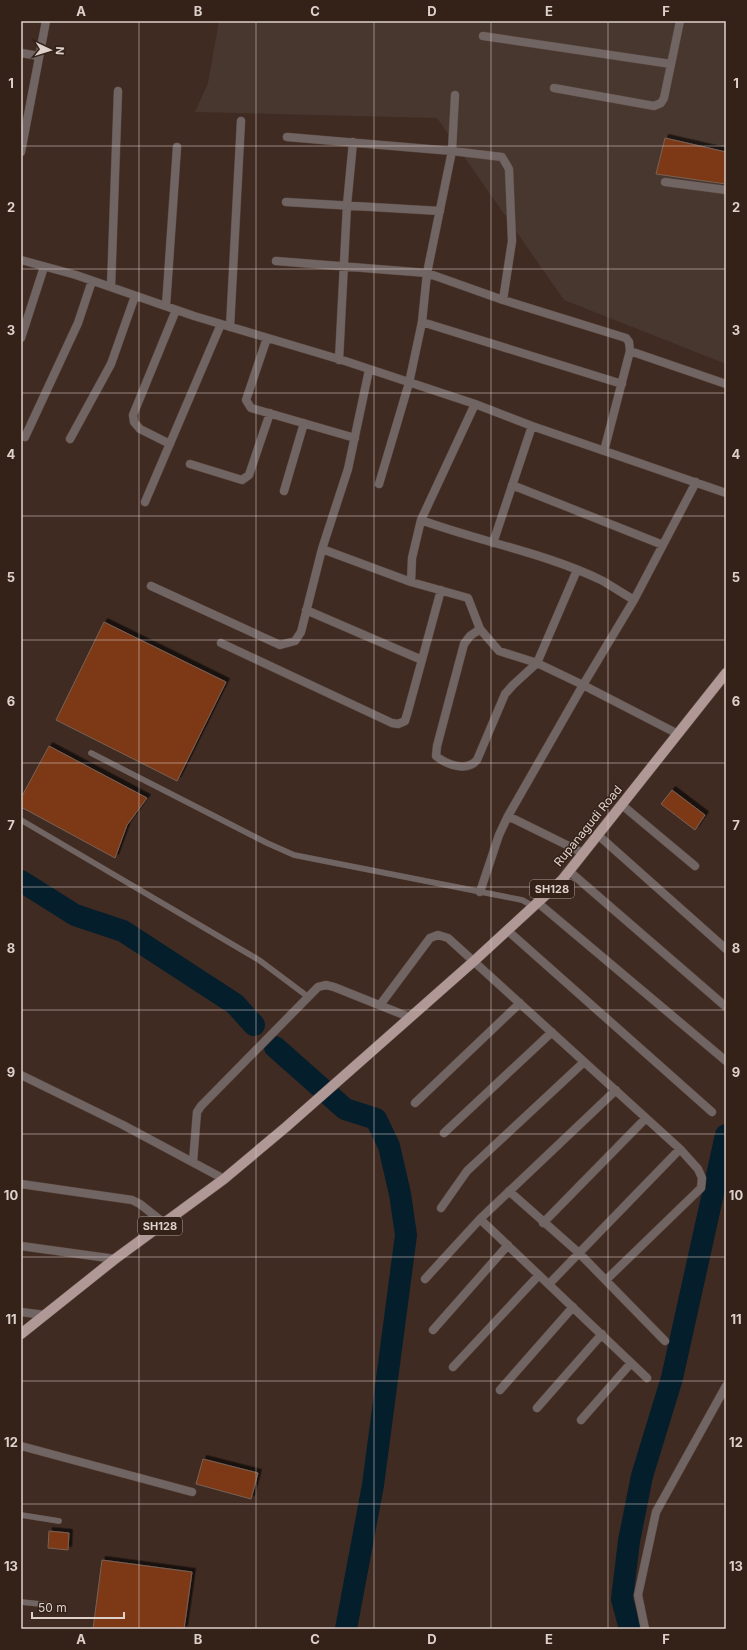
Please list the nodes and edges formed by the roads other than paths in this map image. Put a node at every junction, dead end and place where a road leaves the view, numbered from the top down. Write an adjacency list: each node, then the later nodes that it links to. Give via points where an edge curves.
1 (46, 21): 5 (street)
2 (680, 21): 6 (street)
3 (483, 36): 6 (street)
4 (21, 52): 5 (street)
5 (39, 56): 15 (street)
6 (671, 64): 7 (street, via 664,98 661,103 654,106)
7 (554, 88)
8 (118, 91): 27 (street)
9 (455, 95): 14 (street)
10 (241, 121): 34 (street)
11 (287, 137): 12 (street)
12 (353, 142): 14 (street); 19 (street)
13 (177, 147): 30 (street)
14 (452, 151): 20 (street); 29 (street, via 502,157 509,169 512,241)
15 (21, 152)
16 (664, 182): 17 (street)
17 (726, 190)
18 (286, 202): 19 (street)
19 (347, 205): 20 (street); 23 (street)
20 (440, 211): 25 (street)
21 (21, 260): 24 (street)
22 (276, 261): 23 (street)
23 (344, 265): 25 (street); 38 (street)
24 (44, 267): 26 (street); 35 (street)
25 (427, 273): 29 (street); 32 (street)
26 (92, 281): 27 (street); 47 (street, via 78,323)
27 (111, 287): 28 (street)
28 (136, 296): 30 (street); 49 (street, via 111,364)
29 (503, 300): 37 (street, via 621,336 629,342)
30 (166, 306): 31 (street)
31 (176, 310): 33 (street); 50 (street, via 134,415 134,422 140,430)
32 (422, 322): 40 (street); 41 (street)
33 (221, 324): 34 (street); 50 (street)
34 (230, 327): 36 (street)
35 (21, 338)
36 (267, 338): 38 (street); 44 (street, via 246,400 251,408)
37 (630, 351): 41 (street); 42 (street)
38 (339, 360): 39 (street)
39 (369, 370): 40 (street); 48 (street)
40 (409, 383): 43 (street); 54 (street)
41 (622, 384): 51 (street)
42 (726, 384)
43 (474, 404): 46 (street); 59 (street)
44 (270, 413): 45 (street); 52 (street, via 249,475 242,480)
45 (304, 423): 48 (street); 56 (street)
46 (532, 426): 51 (street); 55 (street)
47 (24, 437)
48 (355, 438): 62 (street, via 348,470)
49 (70, 439)
50 (170, 444): 58 (street)
51 (604, 451): 53 (street)
52 (190, 464)
53 (696, 482): 57 (street); 61 (street)
54 (379, 484)
55 (512, 485): 60 (street); 61 (street)
56 (284, 491)
57 (726, 493)
58 (145, 502)
59 (421, 520): 60 (street); 64 (street, via 412,558)
60 (493, 543): 63 (street)
61 (663, 546): 67 (street)
62 (322, 549): 64 (street); 68 (street)
63 (577, 570): 67 (street); 72 (street)
64 (411, 582): 66 (street)
65 (151, 586): 68 (street, via 280,645 295,641 301,632)
66 (441, 590): 69 (street, via 468,598); 71 (street)
67 (634, 600): 74 (street)
68 (306, 610): 71 (street)
69 (480, 630): 72 (street, via 499,651); 72 (street, via 470,636 464,644 437,746 436,756 442,761 466,768 473,766 506,694 512,685)
70 (221, 643): 71 (street, via 398,724 405,721)
71 (422, 660)
72 (536, 664): 74 (street)
73 (726, 673): 75 (main road, Rupanagudi Road / SH128)
74 (583, 686): 75 (street); 78 (street)
75 (678, 734): 77 (main road, Rupanagudi Road / SH128)
76 (91, 753): 84 (lane, via 294,855)
77 (622, 805): 80 (main road, Rupanagudi Road / SH128); 82 (street)
78 (508, 816): 81 (street); 84 (street, via 499,834)
79 (21, 820): 89 (lane, via 259,960)
80 (598, 835): 81 (main road, Rupanagudi Road / SH128); 87 (street)
81 (583, 853): 83 (main road, Rupanagudi Road / SH128)
82 (695, 866)
83 (569, 871): 85 (main road, Rupanagudi Road / SH128); 92 (street)
84 (480, 892): 85 (lane)
85 (535, 904): 86 (main road, Rupanagudi Road / SH128); 95 (street)
86 (507, 930): 88 (main road, Rupanagudi Road / SH128); 100 (street)
87 (726, 949)
88 (474, 961): 90 (street); 91 (street, via 448,938 438,935 430,938); 93 (main road, Rupanagudi Road / SH128)
89 (307, 996): 91 (street, via 326,984); 104 (street, via 201,1106 197,1112)
90 (520, 1003): 94 (street); 99 (street)
91 (380, 1005): 93 (street)
92 (725, 1006)
93 (409, 1017): 105 (main road, Rupanagudi Road / SH128)
94 (552, 1032): 96 (street); 102 (street)
95 (726, 1061)
96 (584, 1062): 98 (street); 108 (street, via 467,1171)
97 (21, 1075): 104 (street)
98 (616, 1090): 101 (street); 107 (street)
99 (415, 1103)
100 (712, 1112)
101 (646, 1118): 103 (street); 111 (street)
102 (444, 1132)
103 (680, 1149): 114 (street); 118 (street, via 698,1169 702,1178 701,1188)
104 (193, 1162): 105 (street)
105 (224, 1178): 110 (main road, SH128)
106 (21, 1184): 110 (street, via 132,1200)
107 (509, 1191): 109 (street); 111 (street)
108 (441, 1208)
109 (480, 1219): 112 (street); 117 (street)
110 (164, 1223): 115 (main road, SH128)
111 (543, 1223): 114 (street)
112 (508, 1245): 116 (street); 123 (street)
113 (21, 1246): 115 (street)
114 (579, 1253): 118 (street); 119 (street)
115 (115, 1259): 122 (main road, SH128)
116 (539, 1275): 119 (street); 128 (street)
117 (425, 1279)
118 (606, 1280): 126 (street)
119 (549, 1284): 120 (street)
120 (573, 1307): 125 (street); 131 (street)
121 (21, 1312): 122 (street)
122 (45, 1315): 124 (main road, SH128)
123 (433, 1330)
124 (21, 1334)
125 (602, 1334): 127 (street); 132 (street)
126 (666, 1341)
127 (631, 1363): 129 (street); 133 (street)
128 (453, 1367)
129 (647, 1378)
130 (726, 1386): 140 (street, via 656,1512 638,1595)
131 (500, 1390)
132 (536, 1408)
133 (581, 1420)
134 (21, 1446): 135 (street)
135 (192, 1492)
136 (21, 1514): 137 (lane)
137 (59, 1521)
138 (21, 1602): 139 (lane)
139 (50, 1605)
140 (646, 1629)

